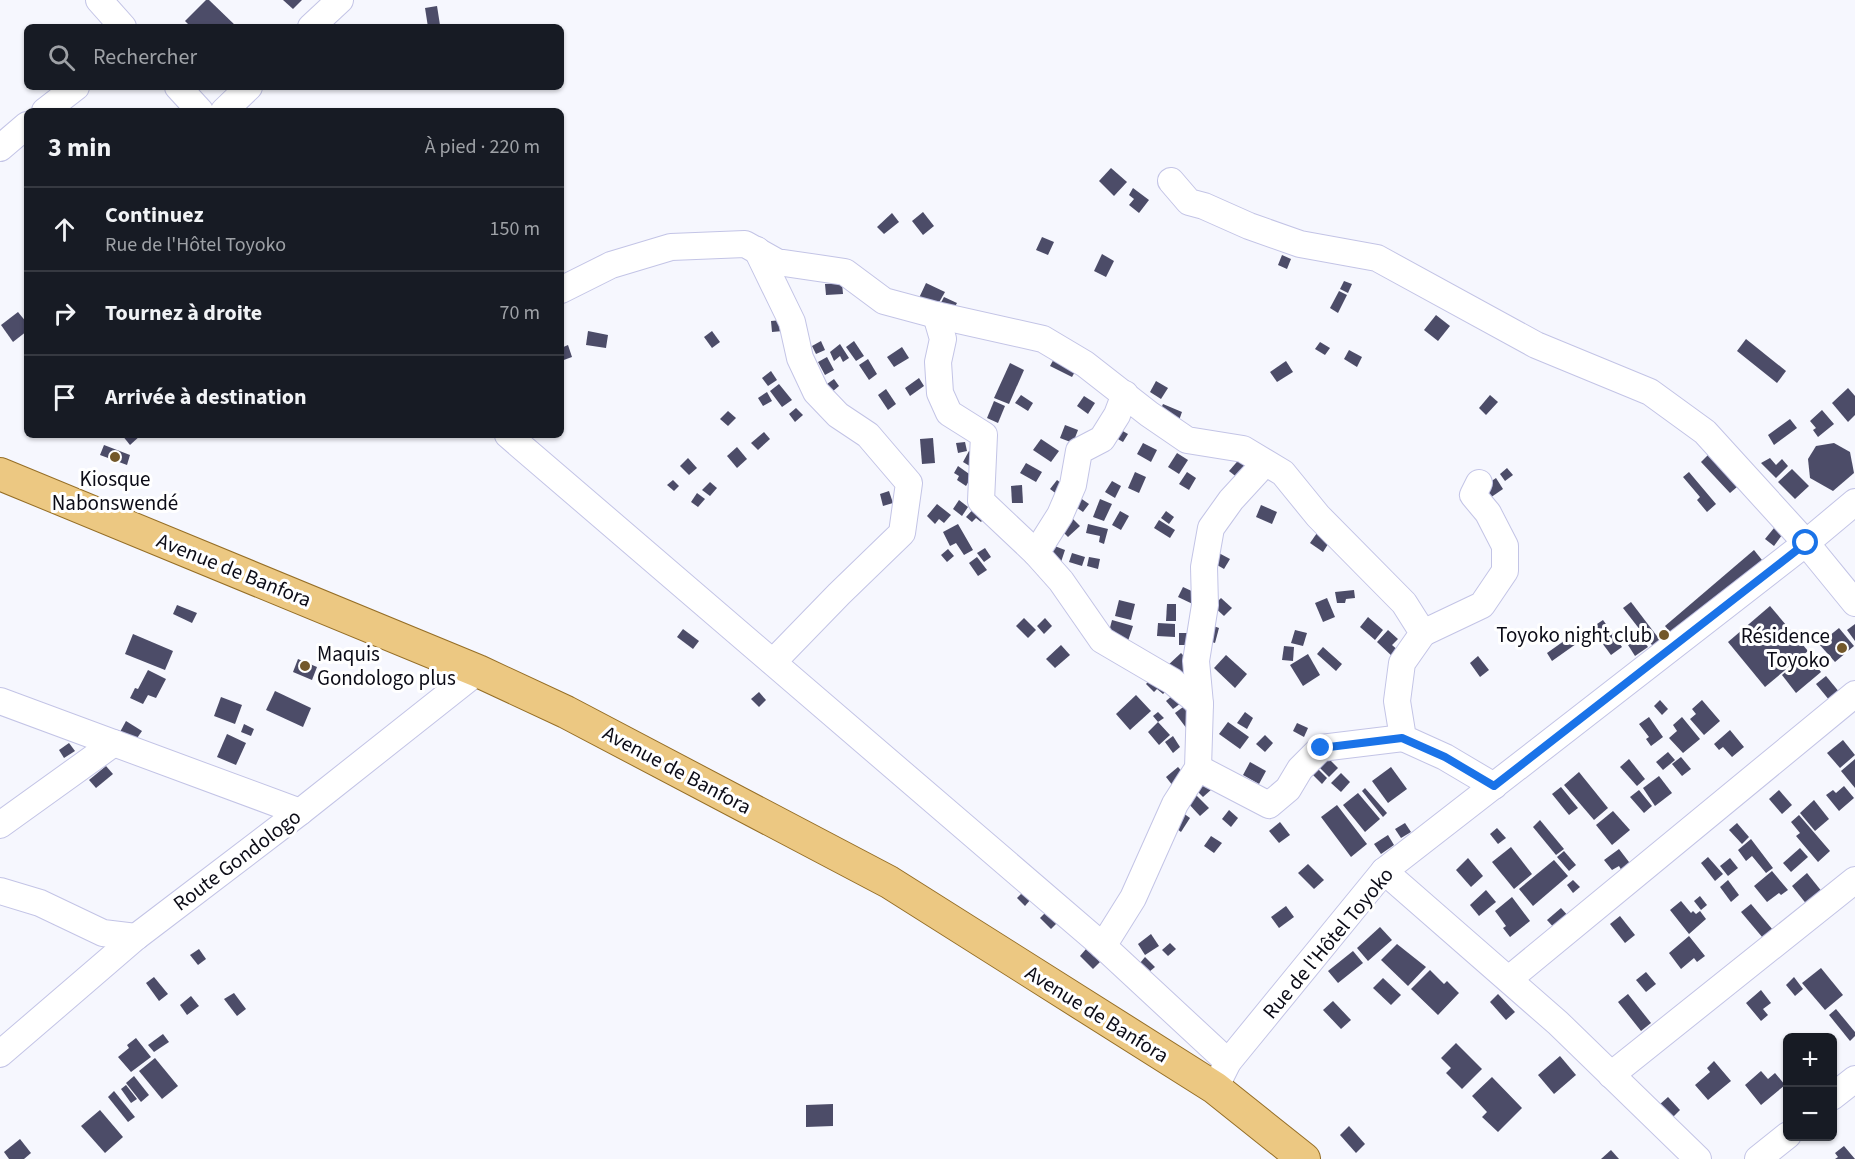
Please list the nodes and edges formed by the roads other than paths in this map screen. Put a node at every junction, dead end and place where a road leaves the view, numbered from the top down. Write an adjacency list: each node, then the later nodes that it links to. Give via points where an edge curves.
1 (99, 0): 3 (street)
2 (339, 0): 4 (street)
3 (120, 24)
4 (314, 24)
5 (72, 90): 8 (street)
6 (181, 90): 9 (street)
7 (246, 90): 10 (street)
8 (49, 108)
9 (197, 108)
10 (227, 108)
11 (24, 128): 12 (street)
12 (0, 148)
13 (1171, 181): 23 (street, via 1189,202 1249,226 1300,244 1377,258 1536,345 1650,392 1705,432)
14 (757, 250): 15 (street, via 745,244 671,247 611,265); 16 (street, via 777,262 845,272 884,301); 27 (street, via 792,322 800,358 816,392 838,415 868,435 909,483 902,533)
15 (564, 288)
16 (936, 315): 17 (street, via 1043,339); 24 (street, via 943,339 938,362 940,393 949,413 984,435 981,501)
17 (1125, 394): 19 (street, via 1187,440 1243,449); 24 (street, via 1102,439 1079,451 1073,486)
18 (512, 438): 27 (street)
19 (1265, 463): 26 (street, via 1282,473 1318,516 1404,603); 31 (street, via 1211,528 1196,661)
20 (0, 474): 28 (main road, Avenue de Banfora)
21 (1479, 483): 26 (street, via 1473,495 1506,546 1504,571 1482,605)
22 (1855, 502): 23 (street, Rue de l'Hôtel Toyoko)
23 (1806, 543): 25 (street); 35 (street, Rue de l'Hôtel Toyoko)
24 (1036, 553): 31 (street, via 1102,640 1172,681)
25 (1855, 603)
26 (1423, 633): 32 (street, via 1402,663 1397,701)
27 (773, 662): 42 (street)
28 (478, 670): 36 (street, Route Gondologo); 45 (main road, Avenue de Banfora, via 566,712 888,882)
29 (1855, 694): 43 (street)
30 (0, 700): 33 (street)
31 (1200, 704): 34 (street)
32 (1402, 738): 34 (street, via 1321,748 1300,769 1288,789 1269,805); 35 (street, via 1445,757)
33 (114, 743): 36 (street); 37 (street)
34 (1198, 768): 42 (street, via 1175,804 1133,898)
35 (1494, 786): 38 (street, Rue de l'Hôtel Toyoko)
36 (300, 813): 41 (street, Route Gondologo)
37 (0, 825)
38 (1384, 871): 43 (street); 45 (street, Rue de l'Hôtel Toyoko)
39 (1855, 880): 46 (street)
40 (0, 891): 41 (street, via 40,903 103,933)
41 (136, 937): 44 (street, Route Gondologo)
42 (1103, 946): 45 (street)
43 (1509, 979): 46 (street)
44 (0, 1054)
45 (1221, 1075): 50 (main road, Avenue de Banfora)
46 (1611, 1075): 51 (street)
47 (1855, 1079): 48 (street)
48 (1837, 1094)
49 (1783, 1139): 52 (street)
50 (1304, 1159)
51 (1698, 1159)
52 (1758, 1159)

